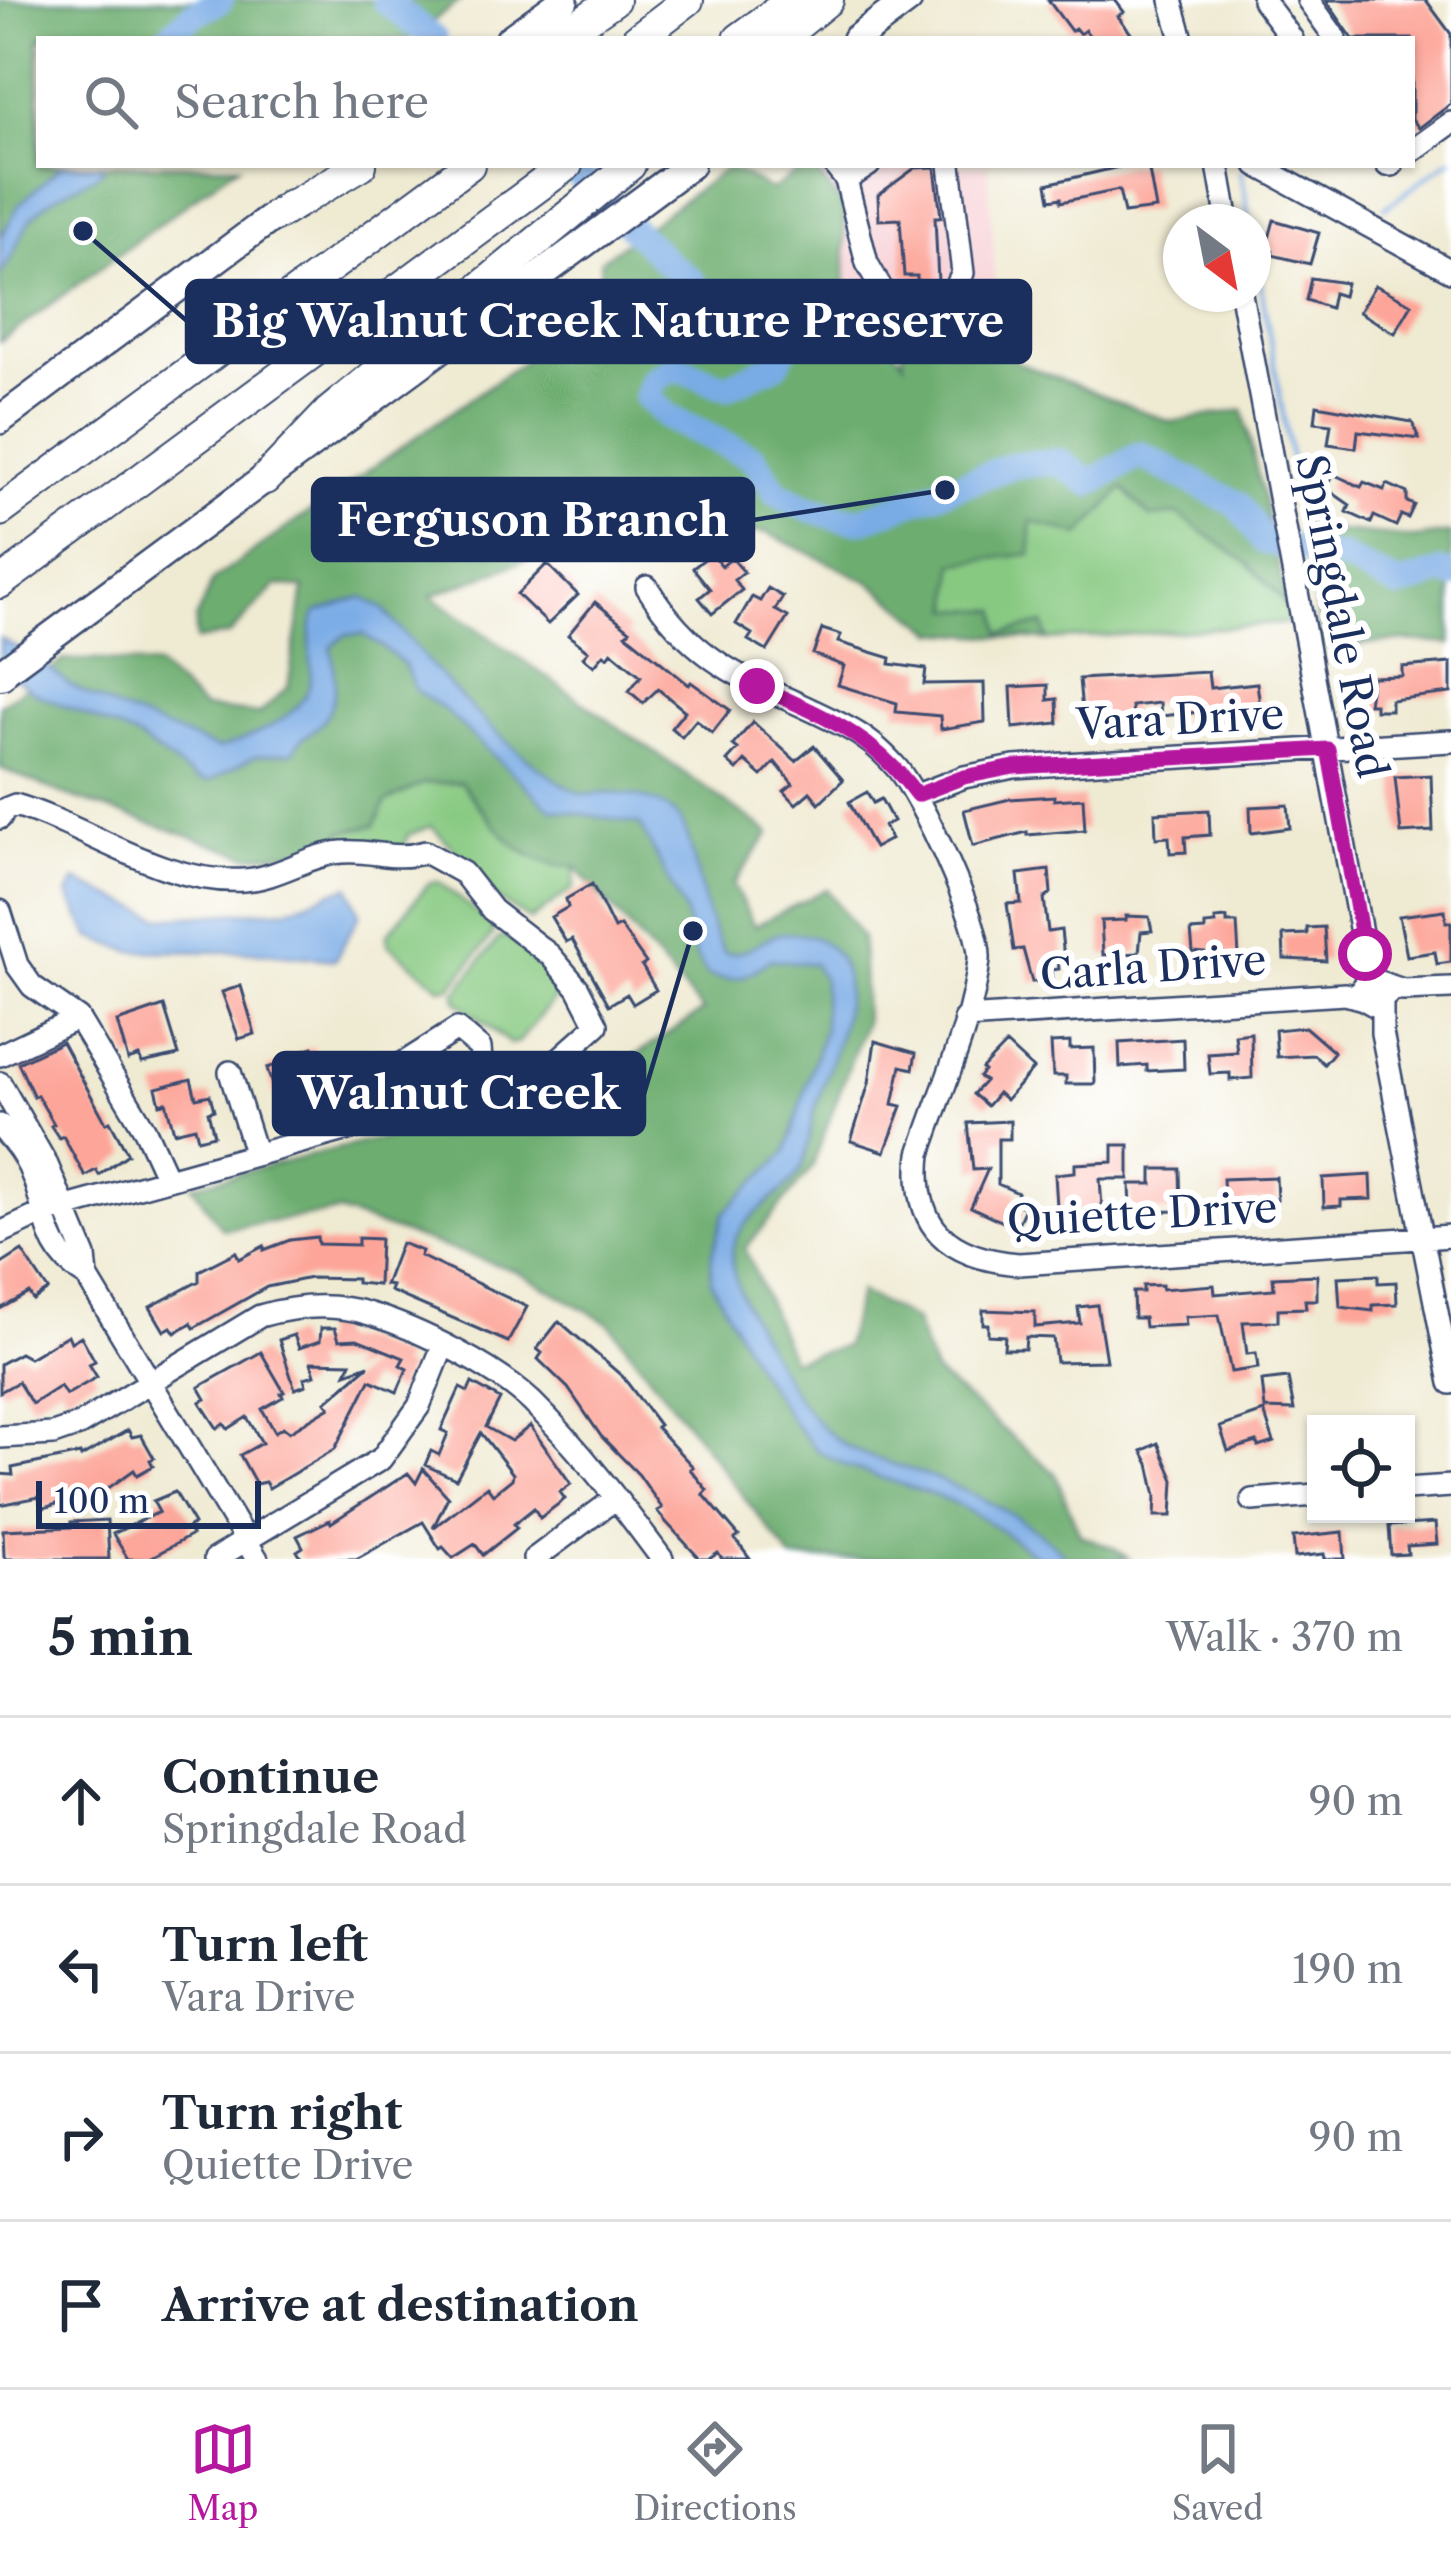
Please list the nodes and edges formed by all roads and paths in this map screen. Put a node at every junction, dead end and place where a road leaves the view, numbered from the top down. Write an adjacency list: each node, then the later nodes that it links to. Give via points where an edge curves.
1 (614, 0): 9 (highway)
2 (688, 0): 11 (highway)
3 (792, 0): 12 (highway)
4 (828, 0): 13 (highway)
5 (908, 0): 14 (main road)
6 (1171, 0): 15 (street)
7 (1263, 0): 16 (street)
8 (1308, 0): 17 (street)
9 (556, 23): 10 (main road)
10 (519, 36)
11 (641, 36)
12 (743, 36)
13 (784, 36)
14 (860, 36)
15 (1182, 36)
16 (1290, 36)
17 (1334, 36)
18 (1451, 123): 19 (street)
19 (1415, 149)
20 (337, 168): 31 (main road)
21 (357, 168): 31 (highway)
22 (464, 168): 37 (highway)
23 (563, 168): 38 (highway)
24 (627, 168): 32 (highway)
25 (950, 168): 29 (street, via 962,274 952,295 903,304 885,296 867,263)
26 (1218, 168): 30 (street)
27 (1262, 168): 33 (street)
28 (683, 170): 32 (main road)
29 (840, 172)
30 (1225, 204)
31 (275, 216): 35 (main road)
32 (537, 261): 36 (highway, via 329,412)
33 (1451, 271)
34 (1244, 312): 42 (street, Springdale Road)
35 (0, 421)
36 (266, 479): 40 (main road)
37 (4, 509)
38 (0, 583)
39 (647, 587): 43 (street, Quiette Drive, via 682,636 733,673 850,729)
40 (0, 674)
41 (1451, 741): 42 (street, Vara Drive)
42 (1328, 749): 43 (street, Vara Drive, via 1014,767); 47 (street, Springdale Road)
43 (917, 795): 49 (street, Quiette Drive, via 979,945)
44 (0, 818): 53 (street, via 14,805 194,875 269,878 342,852 403,859 425,852 463,873 492,910 550,955 597,1025 558,1060 544,1085 506,1105)
45 (0, 911): 48 (street, via 16,964 32,986)
46 (1451, 988): 47 (street, Carla Drive)
47 (1374, 992): 49 (street, Carla Drive); 61 (street, Springdale Road)
48 (78, 1018): 50 (street); 57 (street)
49 (965, 1018): 61 (street, Quiette Drive, via 918,1173 933,1229 968,1254 1019,1264)
50 (0, 1055)
51 (230, 1072): 56 (street)
52 (0, 1084): 58 (street, via 31,1132)
53 (473, 1098): 54 (street); 54 (street, via 480,1048 458,1029 402,1064)
54 (388, 1110): 56 (street, via 356,1127)
55 (0, 1126): 58 (street)
56 (255, 1153): 57 (street)
57 (167, 1178): 58 (street)
58 (52, 1210): 59 (street); 64 (street, via 67,1264 88,1276)
59 (0, 1233)
60 (1451, 1236): 61 (street, Quiette Drive)
61 (1423, 1238): 63 (street, Springdale Road)
62 (443, 1346): 64 (street, via 369,1313 288,1308 260,1316); 69 (street, via 532,1402); 71 (street, via 418,1406 381,1459)
63 (1451, 1383)
64 (151, 1384): 65 (street, via 53,1435); 71 (street)
65 (0, 1437)
66 (1451, 1486): 67 (street)
67 (1415, 1488)
68 (1307, 1496): 70 (street)
69 (616, 1498): 73 (street); 74 (street)
70 (1252, 1500)
71 (252, 1549): 72 (street)
72 (215, 1559)
73 (534, 1559)
74 (662, 1559)

